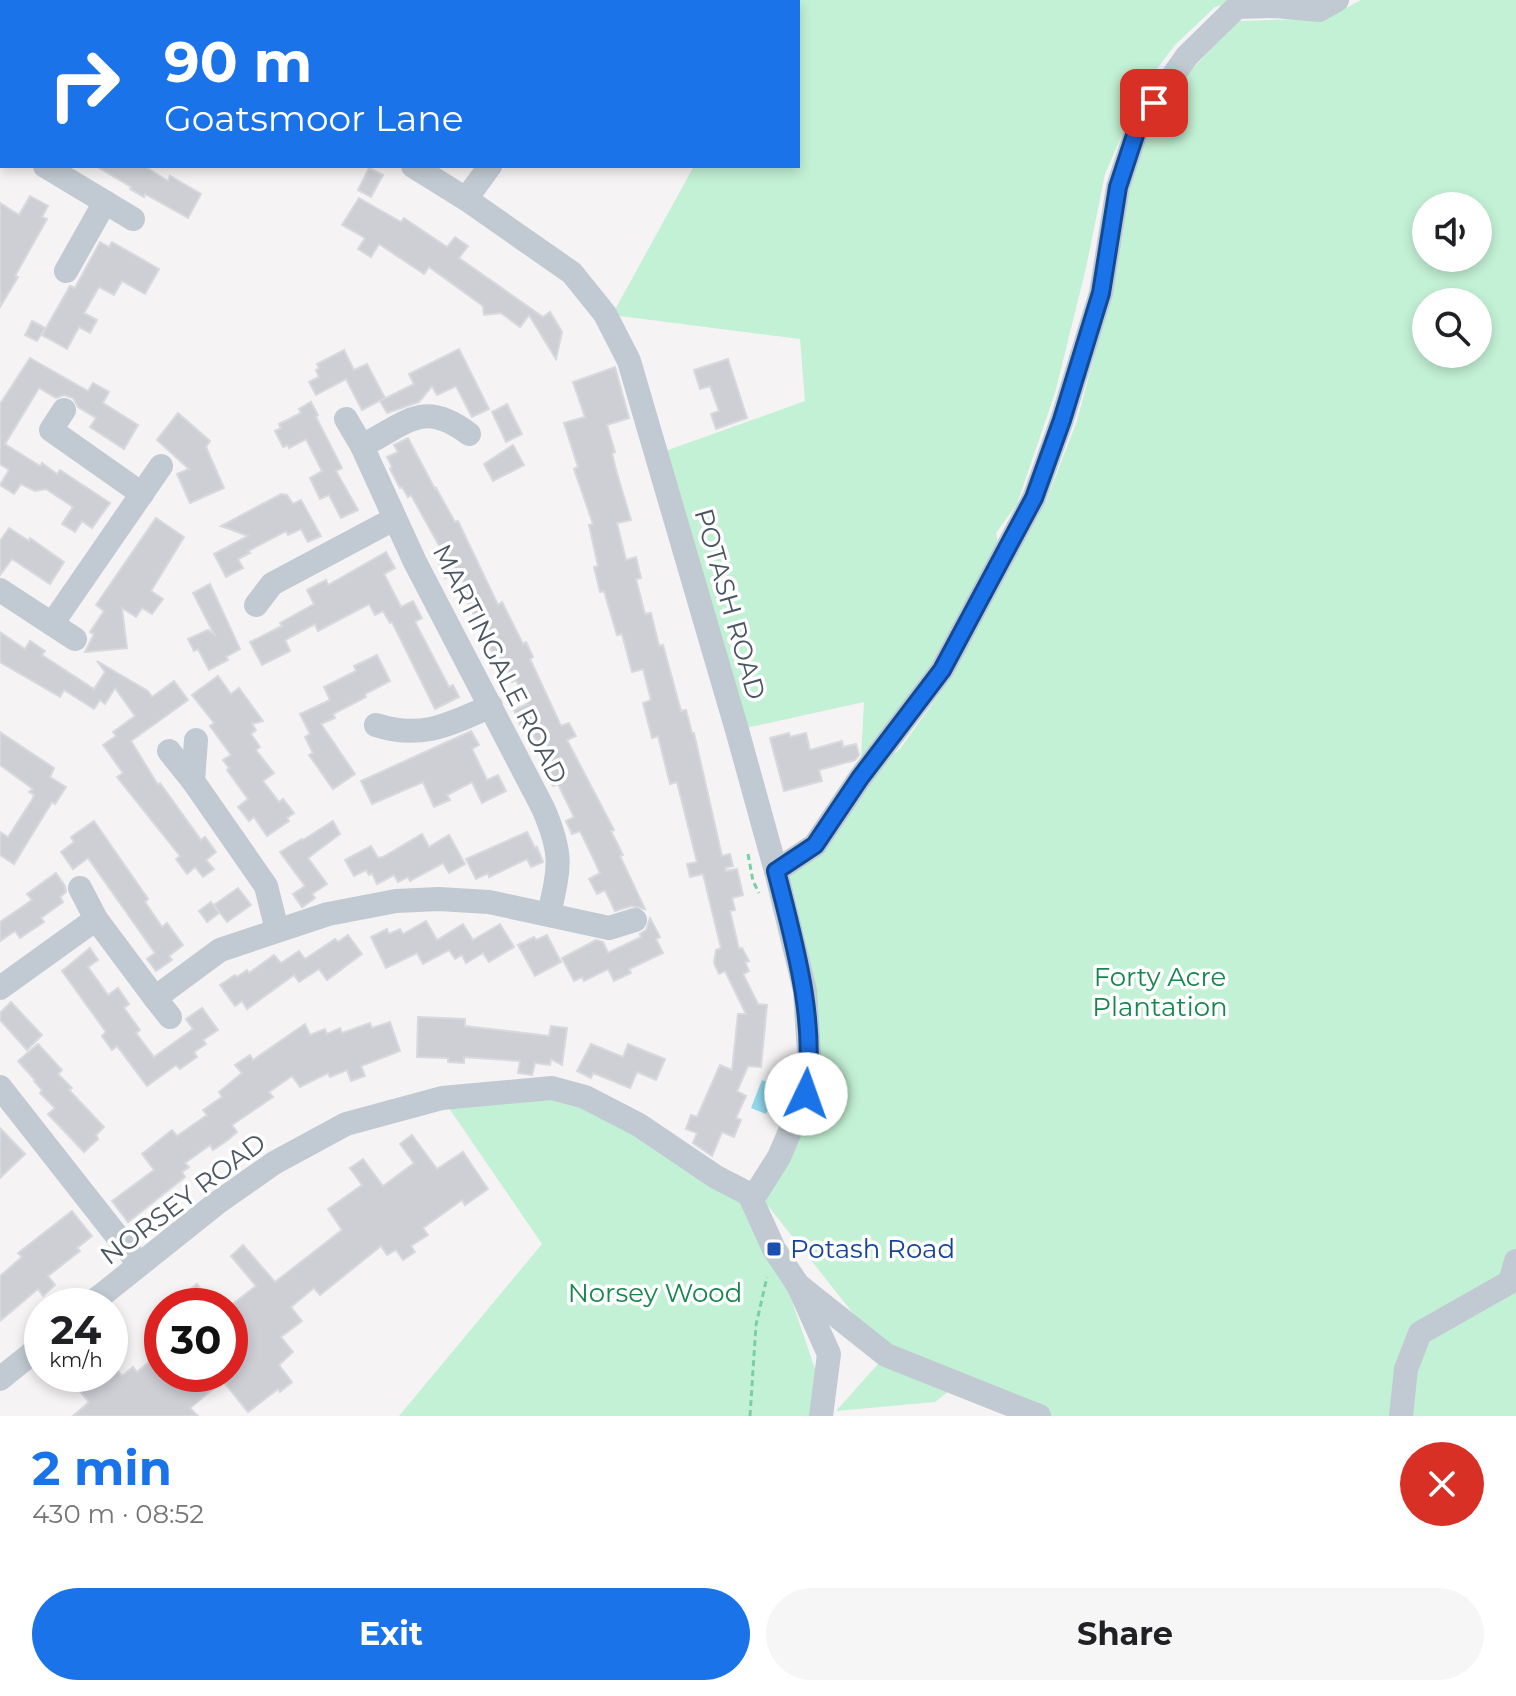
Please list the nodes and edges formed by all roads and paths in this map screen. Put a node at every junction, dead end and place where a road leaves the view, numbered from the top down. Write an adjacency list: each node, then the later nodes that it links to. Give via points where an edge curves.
1 (1337, 0): 26 (street, via 1319,10 1237,7 1187,56 1138,126 1118,187 1101,293 1034,498 942,670 815,845)
2 (48, 168): 7 (street)
3 (421, 168): 5 (street, POTASH ROAD)
4 (489, 168): 6 (street)
5 (447, 175): 6 (street, POTASH ROAD)
6 (466, 199): 26 (street, POTASH ROAD, via 572,273 605,314 629,361)
7 (105, 202): 8 (street); 9 (street)
8 (133, 219)
9 (66, 271)
10 (346, 419): 13 (street, MARTINGALE ROAD)
11 (51, 429): 15 (street)
12 (469, 434): 13 (street, via 442,417 424,415)
13 (362, 446): 16 (street, MARTINGALE ROAD)
14 (161, 466): 15 (street)
15 (142, 494): 19 (street)
16 (394, 519): 18 (street, via 272,584); 21 (street, MARTINGALE ROAD)
17 (0, 590): 19 (street)
18 (256, 605)
19 (52, 624): 20 (street)
20 (75, 639)
21 (491, 706): 22 (street, via 415,733); 28 (street, MARTINGALE ROAD, via 557,840 560,859)
22 (376, 725)
23 (196, 740): 25 (street)
24 (169, 751): 25 (street)
25 (193, 781): 31 (street, via 266,886)
26 (776, 871): 34 (street, POTASH ROAD, via 805,991 810,1069 795,1125)
27 (80, 888): 29 (street)
28 (549, 914): 30 (street, via 609,928); 31 (street, via 489,902 396,901)
29 (96, 919): 31 (street, via 162,1008 220,950); 32 (street)
30 (635, 920)
31 (277, 930)
32 (0, 988)
33 (3, 1098): 37 (street)
34 (753, 1193): 35 (street); 37 (street, NORSEY ROAD, via 716,1177 639,1125 585,1097 552,1088 442,1098 346,1124 298,1150 217,1203)
35 (774, 1249): 38 (street); 42 (path, via 756,1325)
36 (1516, 1261): 45 (street, via 1510,1282 1420,1333 1406,1369)
37 (139, 1264): 39 (street, NORSEY ROAD)
38 (798, 1285): 43 (street, via 829,1354); 44 (street, via 886,1355)
39 (110, 1288)
40 (24, 1360): 41 (street)
41 (0, 1379)
42 (750, 1416)
43 (821, 1416)
44 (1039, 1416)
45 (1401, 1416)

